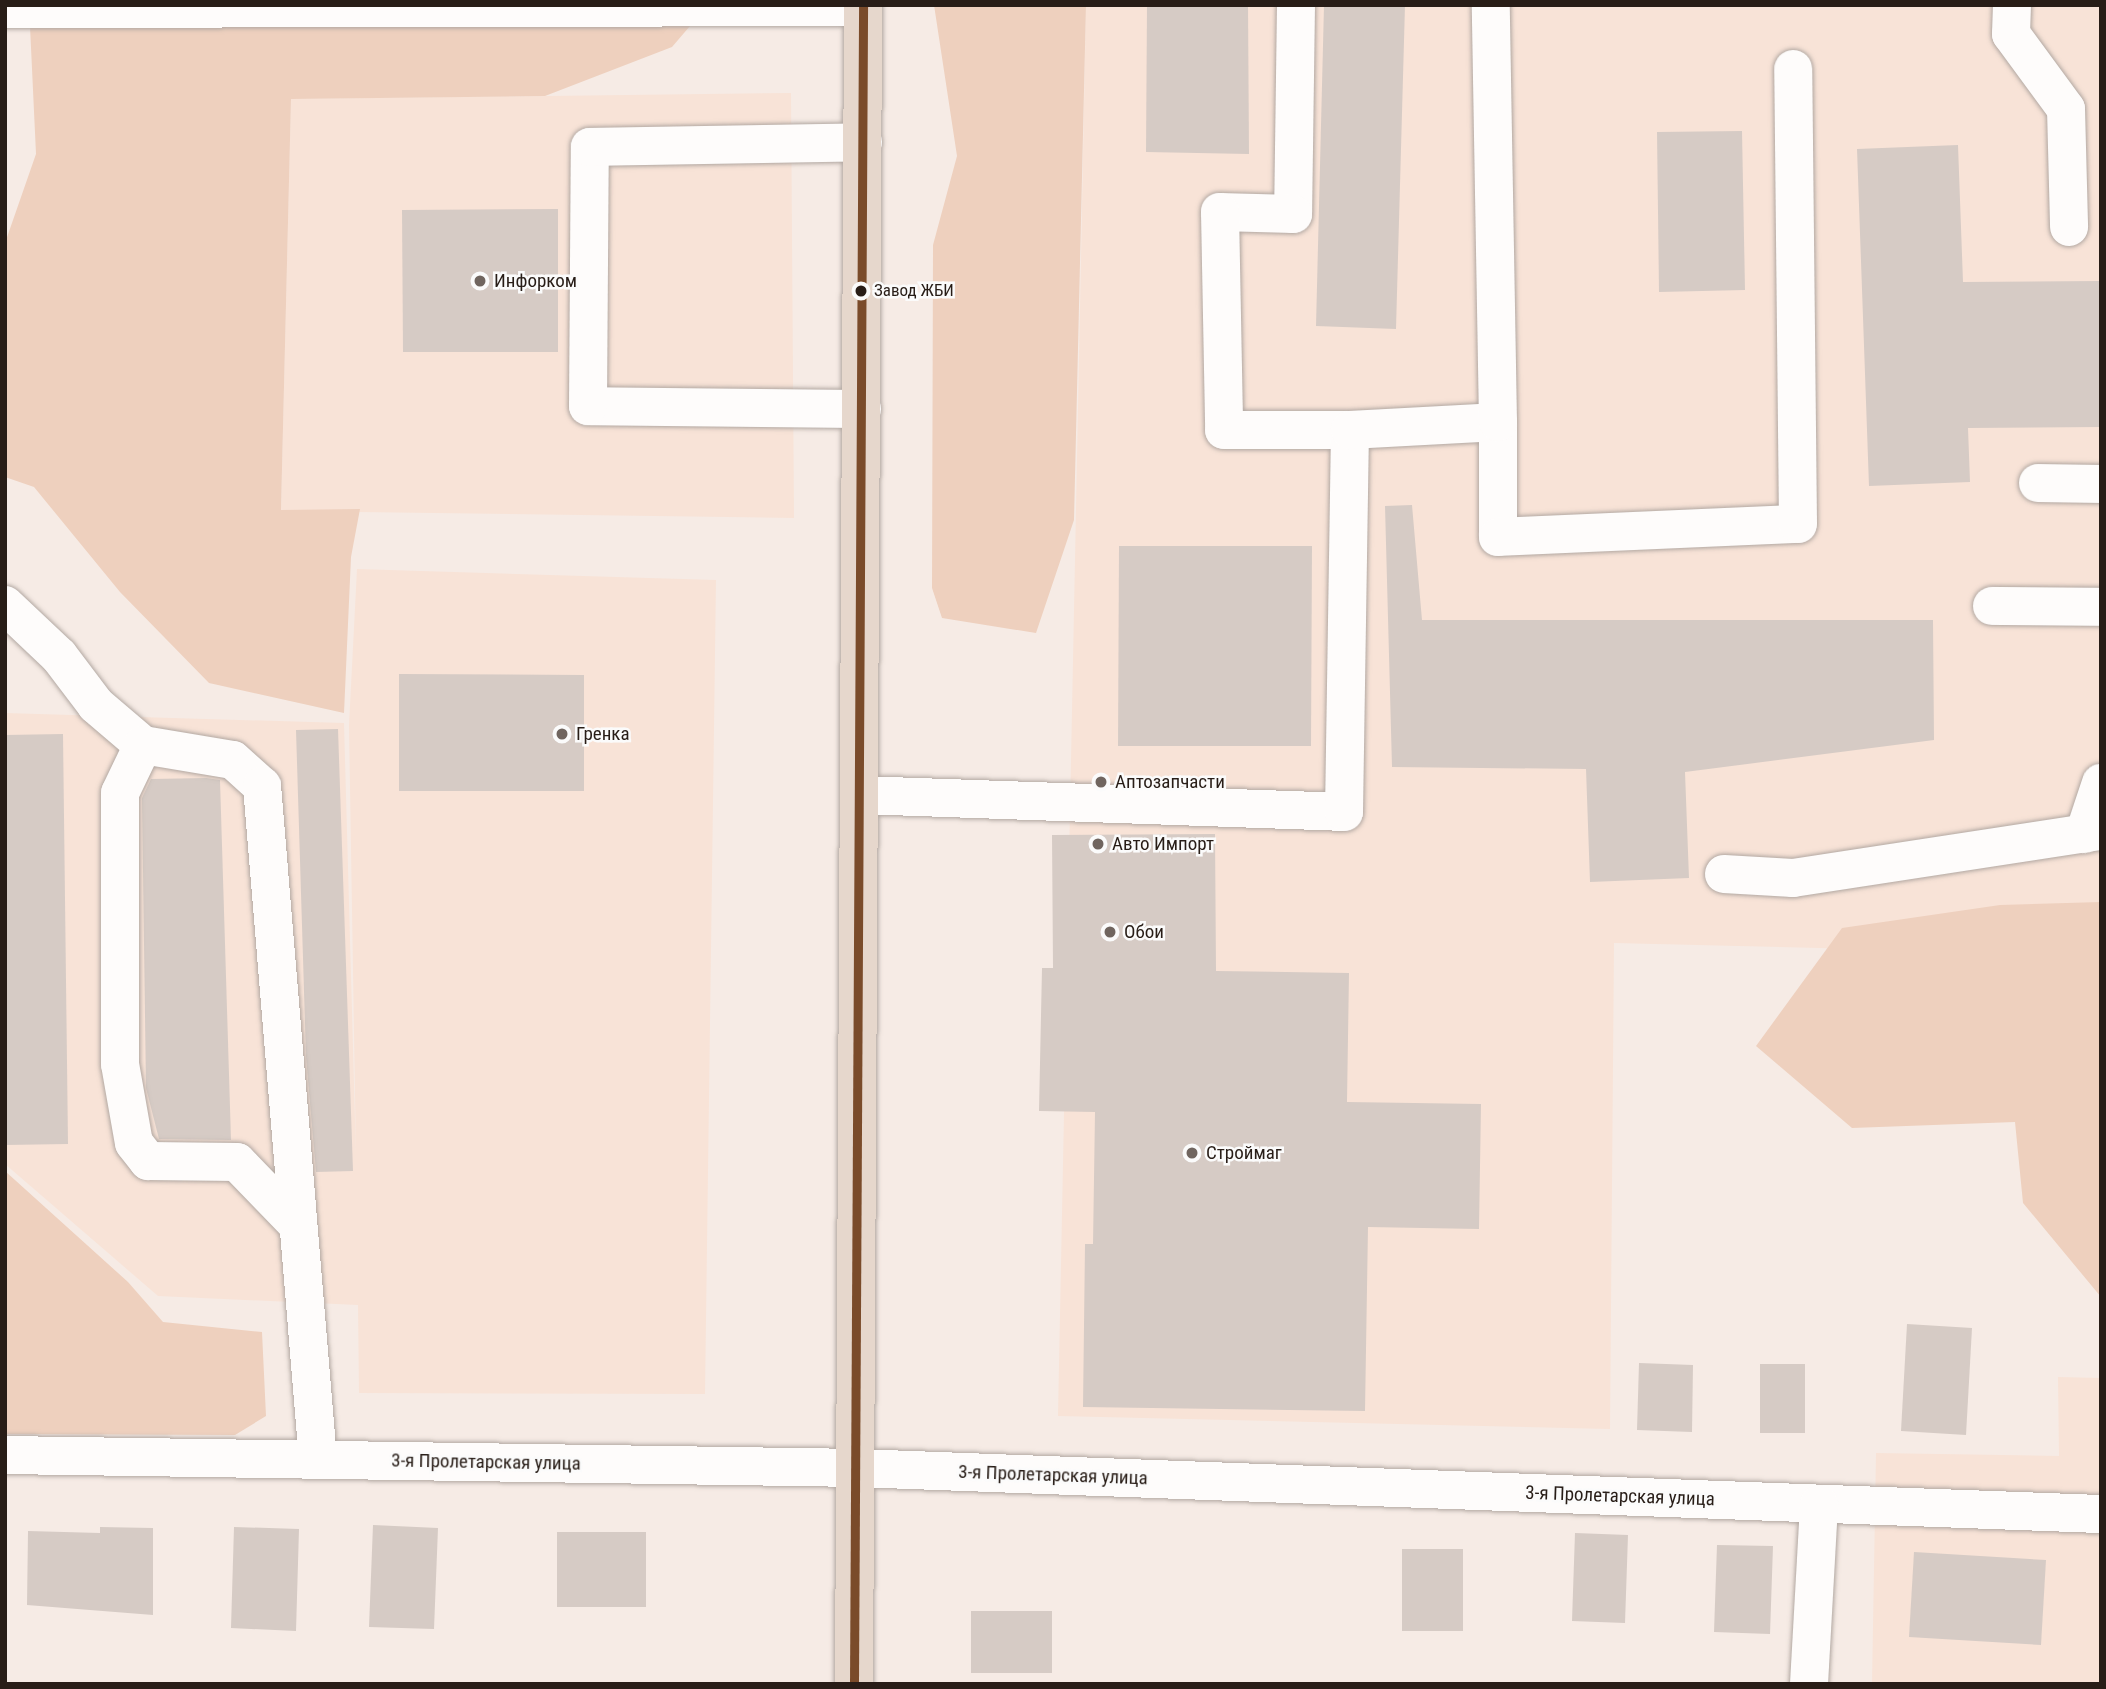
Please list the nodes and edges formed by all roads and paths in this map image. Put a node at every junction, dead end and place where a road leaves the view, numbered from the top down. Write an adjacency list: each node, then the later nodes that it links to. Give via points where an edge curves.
1 (1296, 5): 11 (street, via 1293,214 1220,212 1224,430)
2 (1491, 5): 10 (street)
3 (2012, 5): 8 (street, via 2011,34 2067,109)
4 (863, 6): 5 (street); 7 (highway)
5 (5, 9)
6 (1793, 69): 10 (street, via 1798,524 1498,537)
7 (863, 142): 9 (highway); 9 (street, via 590,147 588,406)
8 (2069, 228)
9 (862, 409): 19 (highway)
10 (1498, 422): 11 (street)
11 (1350, 430): 19 (street, via 1344,812)
12 (2038, 483): 13 (street)
13 (2101, 484)
14 (5, 604): 17 (street, via 59,656 96,705)
15 (1992, 606): 16 (street)
16 (2101, 607)
17 (143, 745): 22 (street, via 233,760 262,786); 22 (street, via 120,793 120,1064 134,1143 148,1161 237,1162)
18 (2101, 783): 20 (street)
19 (860, 795): 25 (highway)
20 (2092, 832): 21 (street, via 1793,878)
21 (1724, 874)
22 (296, 1223): 24 (street)
23 (5, 1455): 24 (street, 3-я Пролетарская улица)
24 (318, 1460): 25 (street, 3-я Пролетарская улица)
25 (857, 1468): 26 (street, 3-я Пролетарская улица); 28 (highway)
26 (1819, 1504): 27 (street, 3-я Пролетарская улица); 29 (street)
27 (2101, 1514)
28 (854, 1684)
29 (1809, 1684)

